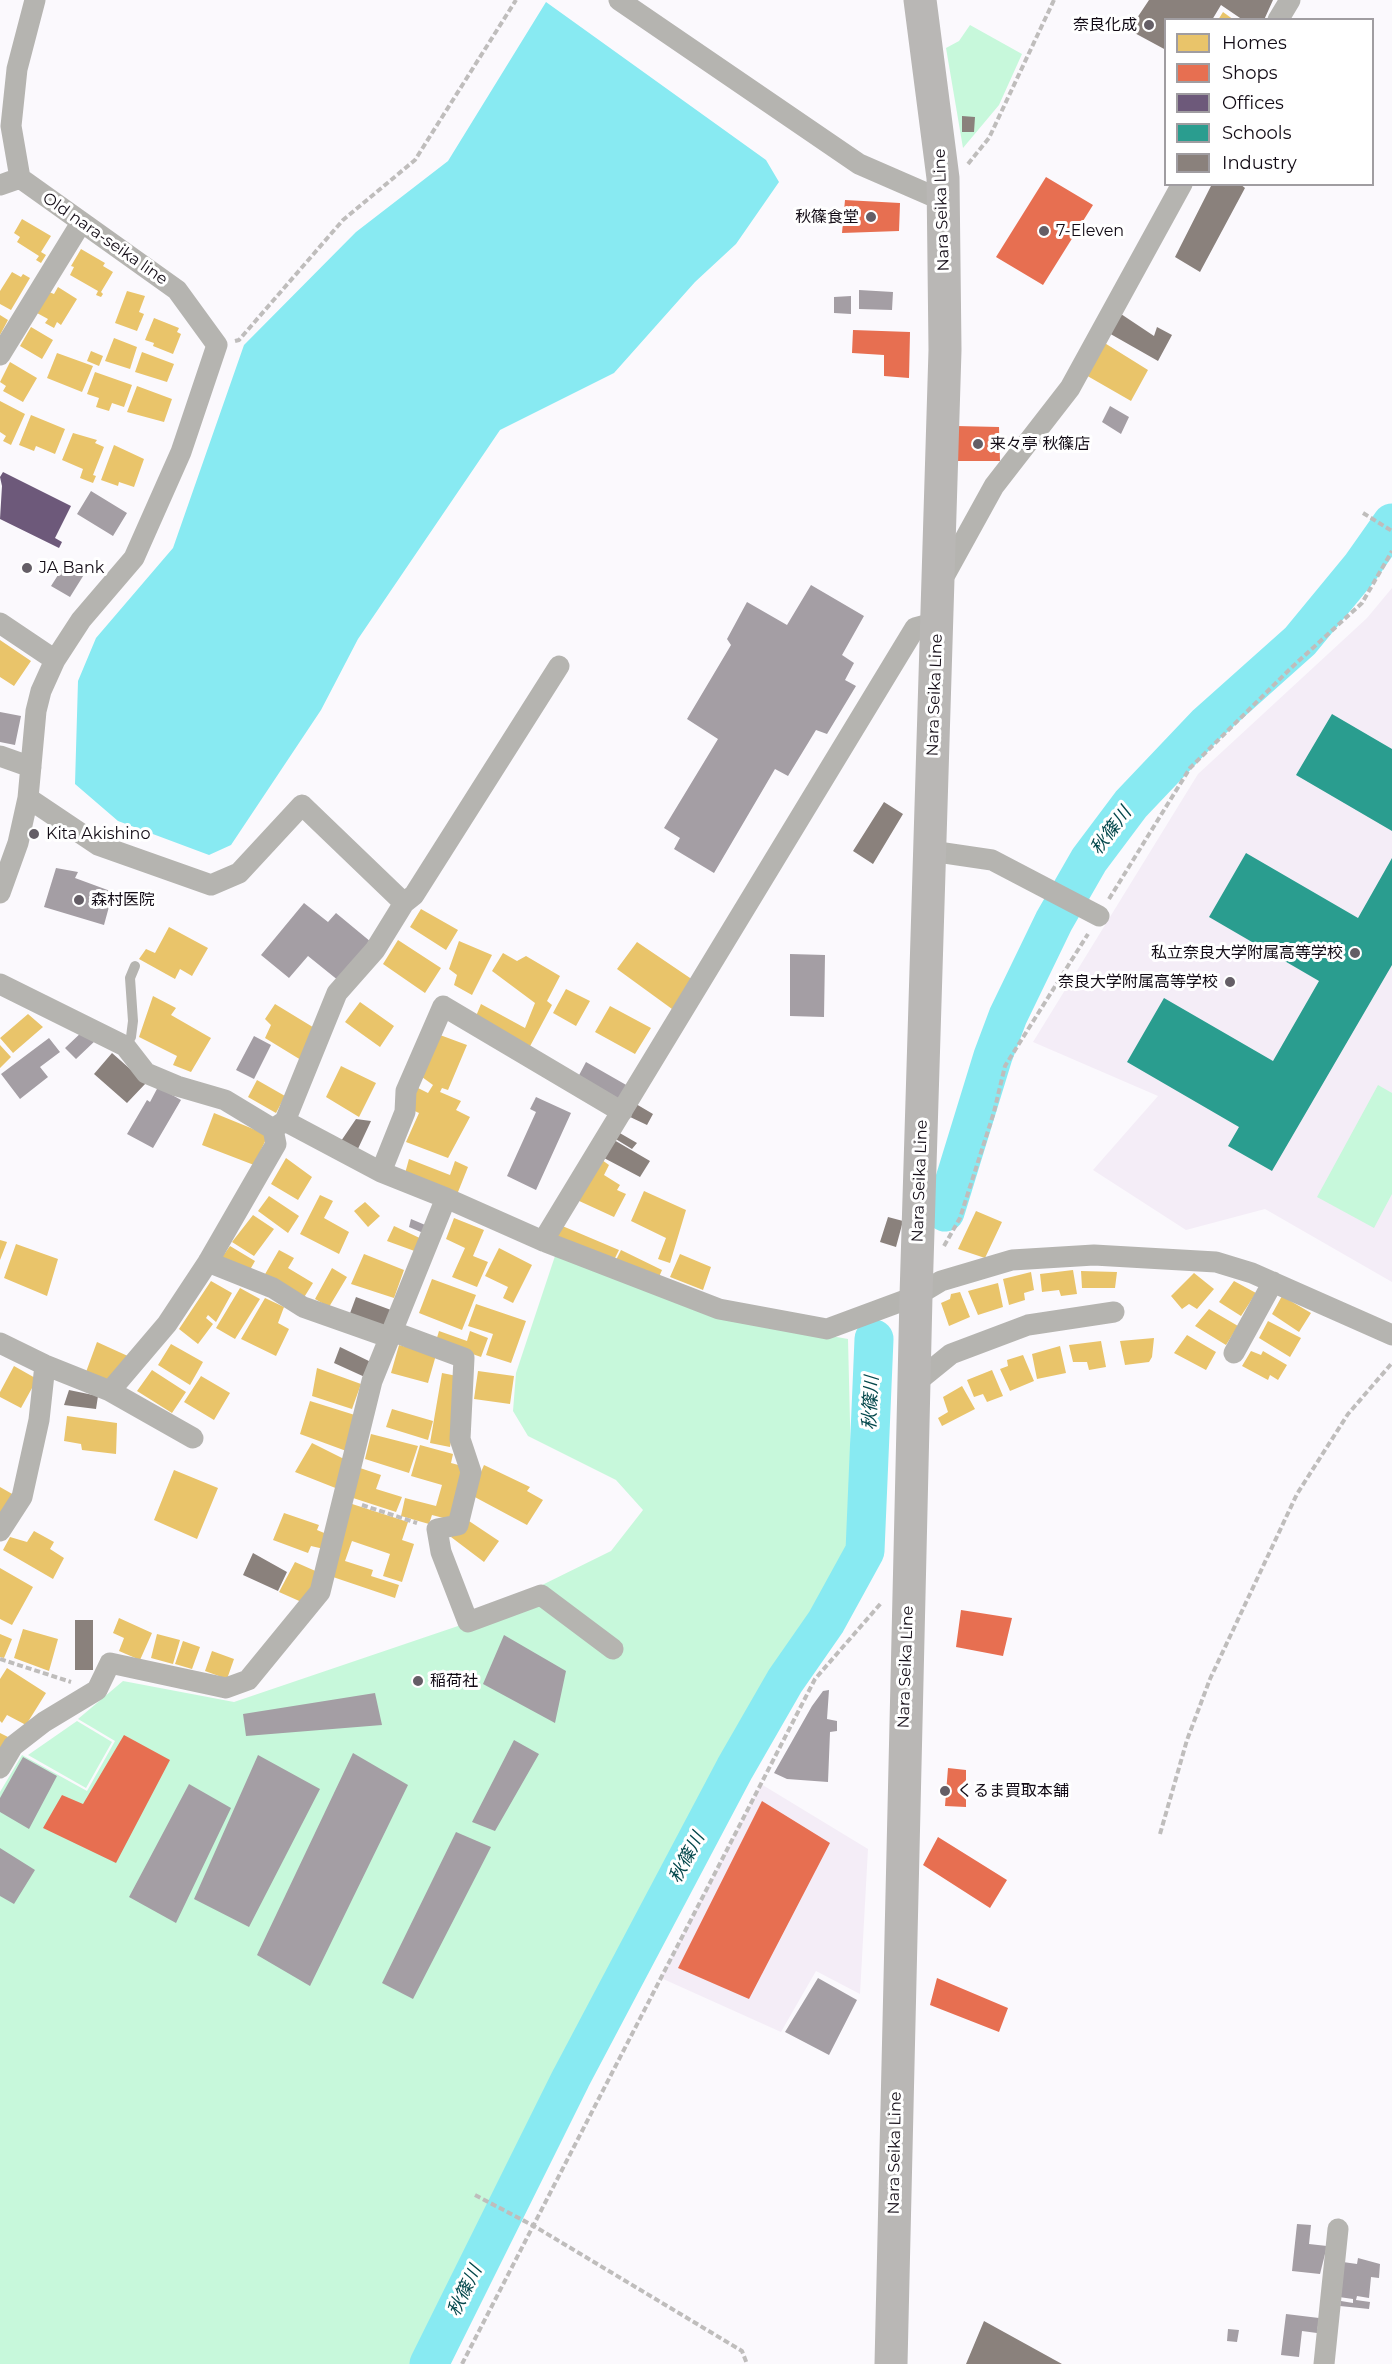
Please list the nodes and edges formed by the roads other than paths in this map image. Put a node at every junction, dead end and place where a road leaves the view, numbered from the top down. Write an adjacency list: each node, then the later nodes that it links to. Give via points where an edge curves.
1 (35, 0): 6 (street, Old nara-seika line, via 17,69)
2 (619, 0): 8 (street, via 859,164)
3 (920, 0): 8 (main road, Nara Seika Line)
4 (1290, 0): 5 (street)
5 (1279, 18)
6 (10, 182): 9 (street, Old nara-seika line)
7 (1181, 186): 11 (street, via 1070,388 994,486 946,573)
8 (945, 201): 11 (main road, Nara Seika Line, via 945,350)
9 (81, 223): 10 (street); 14 (street, Old nara-seika line, via 177,290 217,345 181,452 134,558 81,620)
10 (0, 355)
11 (937, 582): 12 (main road, Nara Seika Line)
12 (937, 622): 19 (main road, Nara Seika Line); 26 (street, via 915,628)
13 (0, 623): 14 (street)
14 (55, 660): 17 (street, via 36,711)
15 (558, 666): 21 (street, via 414,895)
16 (0, 756): 17 (street)
17 (31, 767): 18 (street)
18 (28, 798): 20 (street, via 18,843); 21 (street, via 98,845 211,885 239,873 302,805)
19 (931, 851): 22 (street, via 992,860); 33 (main road, Nara Seika Line)
20 (0, 893)
21 (404, 903): 27 (street, via 375,950 337,993)
22 (1092, 913)
23 (135, 966): 25 (lane, via 130,978 133,1021)
24 (0, 984): 25 (street)
25 (125, 1046): 27 (street, via 146,1073 225,1100)
26 (622, 1112): 28 (street, via 443,1006 406,1091 405,1112); 30 (street)
27 (279, 1125): 28 (street); 31 (street, via 276,1144)
28 (381, 1172): 29 (street)
29 (446, 1198): 30 (street); 35 (street)
30 (543, 1241): 33 (street, via 719,1309 827,1329)
31 (208, 1262): 35 (street, via 273,1288 303,1307); 41 (street, via 167,1324)
32 (1273, 1282): 33 (street, via 1216,1262 1094,1255 1012,1260 941,1281); 36 (street); 38 (street)
33 (916, 1296): 40 (main road, Nara Seika Line)
34 (1114, 1312): 40 (street, via 1028,1325 951,1354)
35 (391, 1334): 44 (street, via 464,1358 460,1439 471,1472 458,1525 437,1529 441,1552 468,1622 542,1595); 45 (street, via 372,1381 320,1592 248,1680 226,1688 110,1663 97,1690 13,1746)
36 (1392, 1335)
37 (2, 1350): 39 (street)
38 (1234, 1353)
39 (45, 1365): 41 (street); 43 (street, via 39,1420 22,1497)
40 (914, 1384): 47 (main road, Nara Seika Line)
41 (110, 1391): 42 (street)
42 (193, 1438)
43 (0, 1531)
44 (613, 1649)
45 (0, 1768)
46 (1338, 2229): 48 (street)
47 (891, 2364)
48 (1324, 2364)

